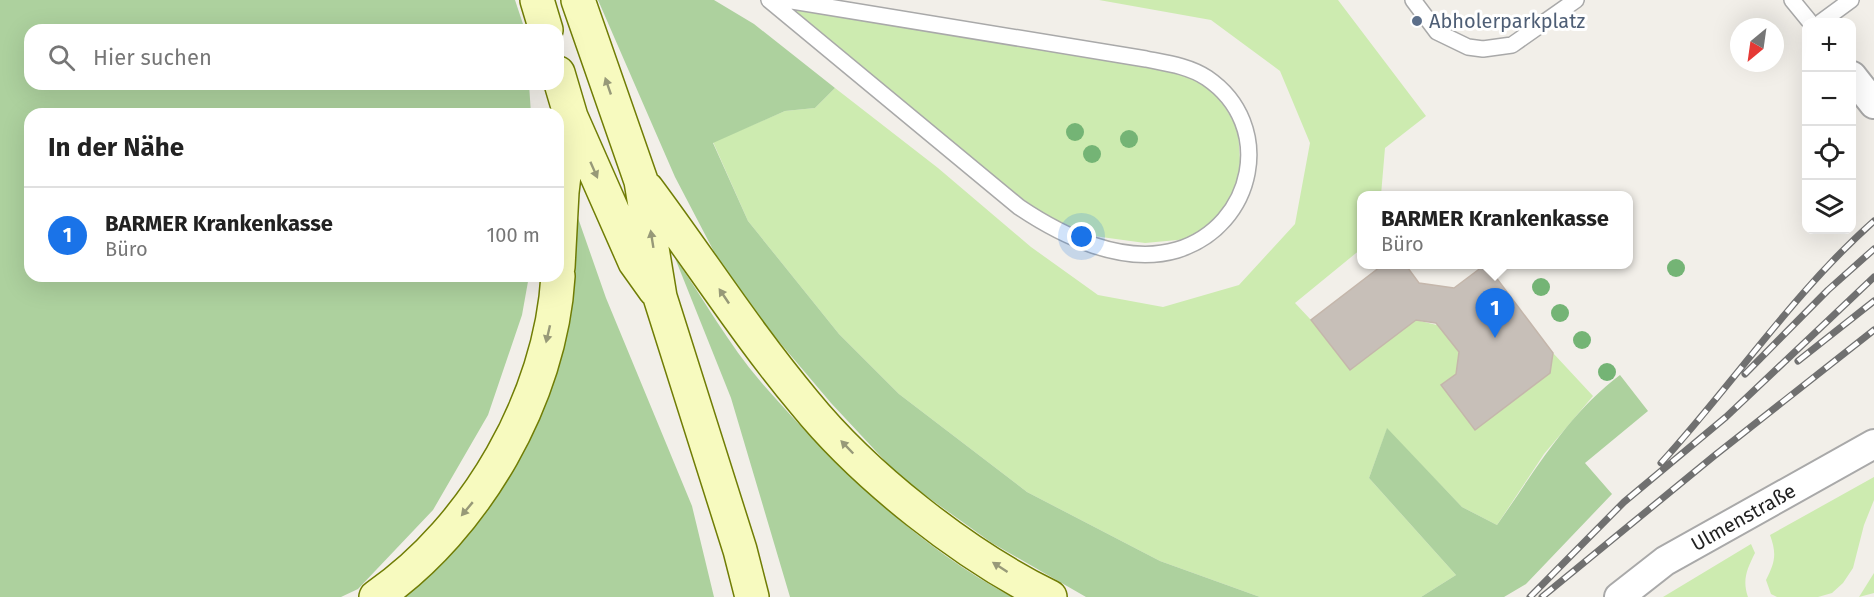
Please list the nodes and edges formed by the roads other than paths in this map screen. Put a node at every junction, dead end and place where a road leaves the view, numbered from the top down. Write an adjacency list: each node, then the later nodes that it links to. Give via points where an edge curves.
1 (537, 0): 11 (main road)
2 (769, 0): 3 (lane, via 1019,207 1071,237 1120,251 1176,250 1223,224 1244,189 1249,151 1241,120 1228,95 1190,70 1146,59)
3 (786, 0)
4 (1413, 0): 5 (lane, via 1437,32 1468,47 1483,49 1512,45)
5 (1576, 0)
6 (1792, 0): 9 (lane)
7 (1851, 0): 10 (lane)
8 (579, 1): 17 (main road, one-way to 8)
9 (1807, 18)
10 (1826, 18)
11 (544, 24)
12 (1856, 82): 14 (street)
13 (563, 90): 15 (main road)
14 (1874, 104)
15 (571, 117): 16 (main road); 19 (main road, one-way to 19, via 635,262)
16 (564, 175)
17 (641, 181): 19 (main road, one-way to 17); 23 (main road, one-way to 17, via 951,536 866,466 798,396)
18 (557, 282): 21 (main road, one-way to 21, via 537,381 504,453 474,500 441,540)
19 (660, 297): 22 (main road)
20 (1874, 444): 24 (street, Ulmenstraße, via 1665,561)
21 (376, 597)
22 (752, 597)
23 (1050, 597)
24 (1619, 597)

